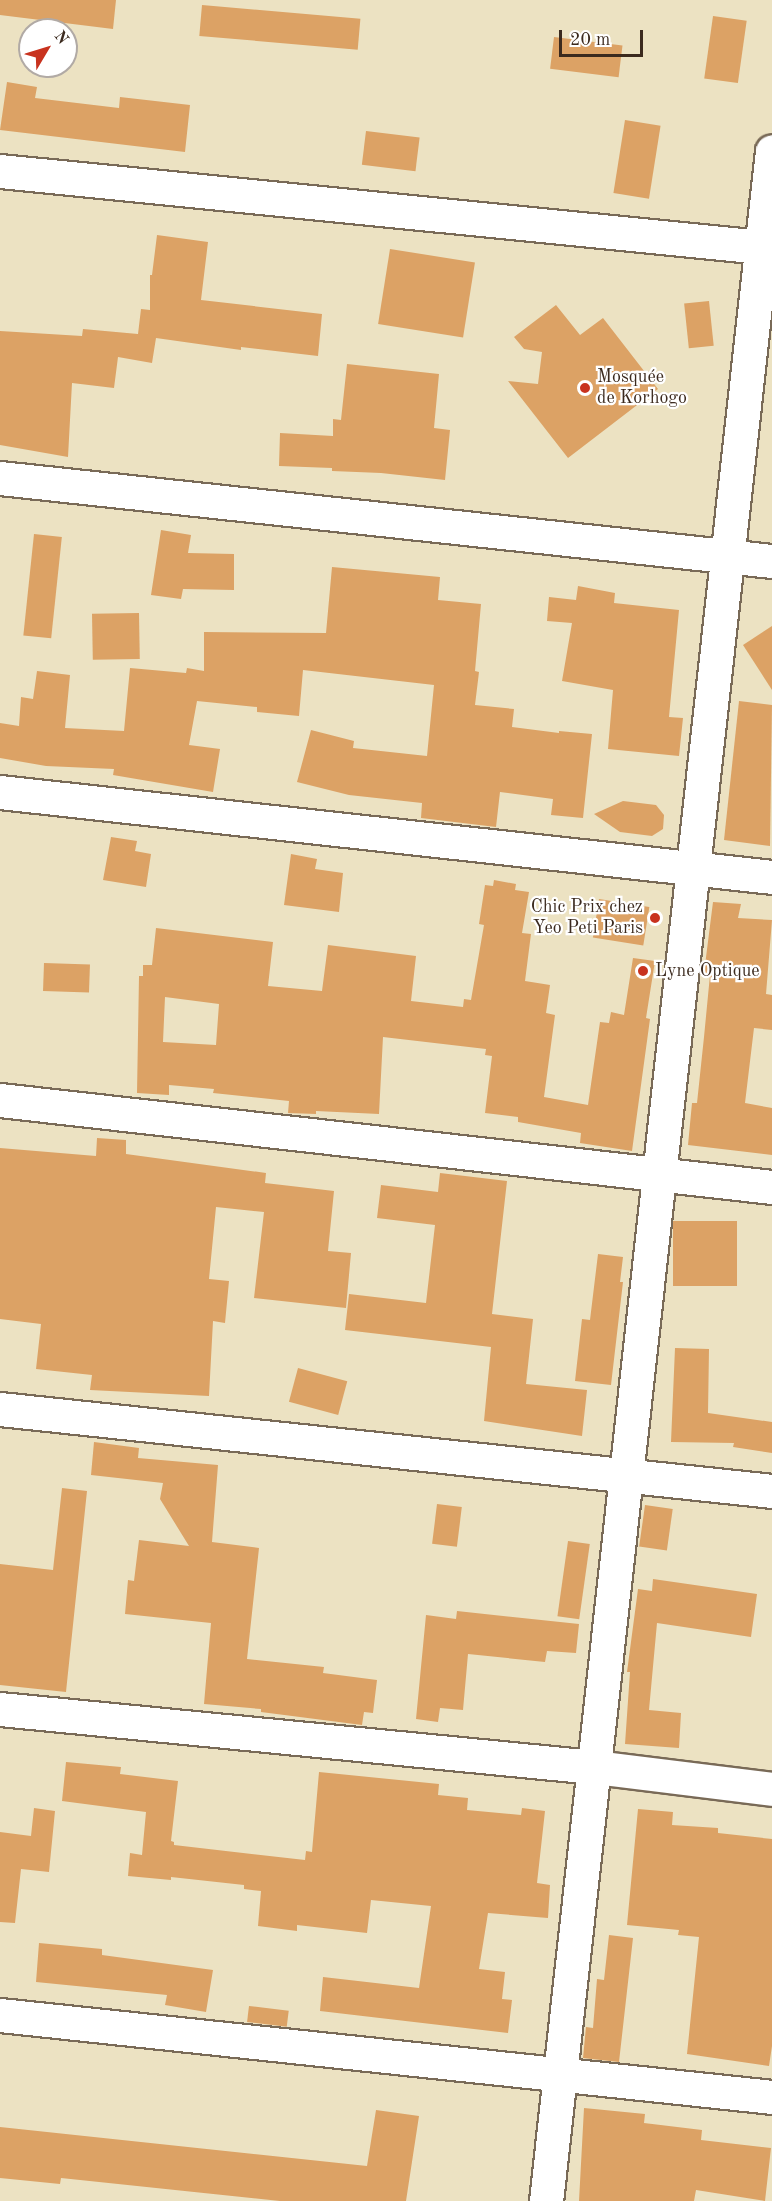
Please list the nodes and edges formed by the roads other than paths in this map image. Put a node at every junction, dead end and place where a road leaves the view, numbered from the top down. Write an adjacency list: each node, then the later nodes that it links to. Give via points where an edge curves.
1 (772, 151): 3 (street)
2 (0, 171): 3 (street)
3 (767, 247): 5 (street)
4 (0, 478): 5 (street)
5 (728, 556): 6 (street); 8 (street)
6 (772, 561)
7 (0, 792): 8 (street)
8 (693, 868): 9 (street); 11 (street)
9 (772, 877)
10 (0, 1100): 11 (street)
11 (660, 1174): 12 (street); 14 (street)
12 (772, 1187)
13 (0, 1409): 14 (street)
14 (627, 1475): 15 (street); 17 (street)
15 (772, 1491)
16 (0, 1709): 17 (street)
17 (594, 1767): 18 (street); 20 (street)
18 (772, 1789)
19 (0, 2014): 20 (street)
20 (559, 2073): 21 (street); 22 (street)
21 (772, 2097)
22 (546, 2201)

